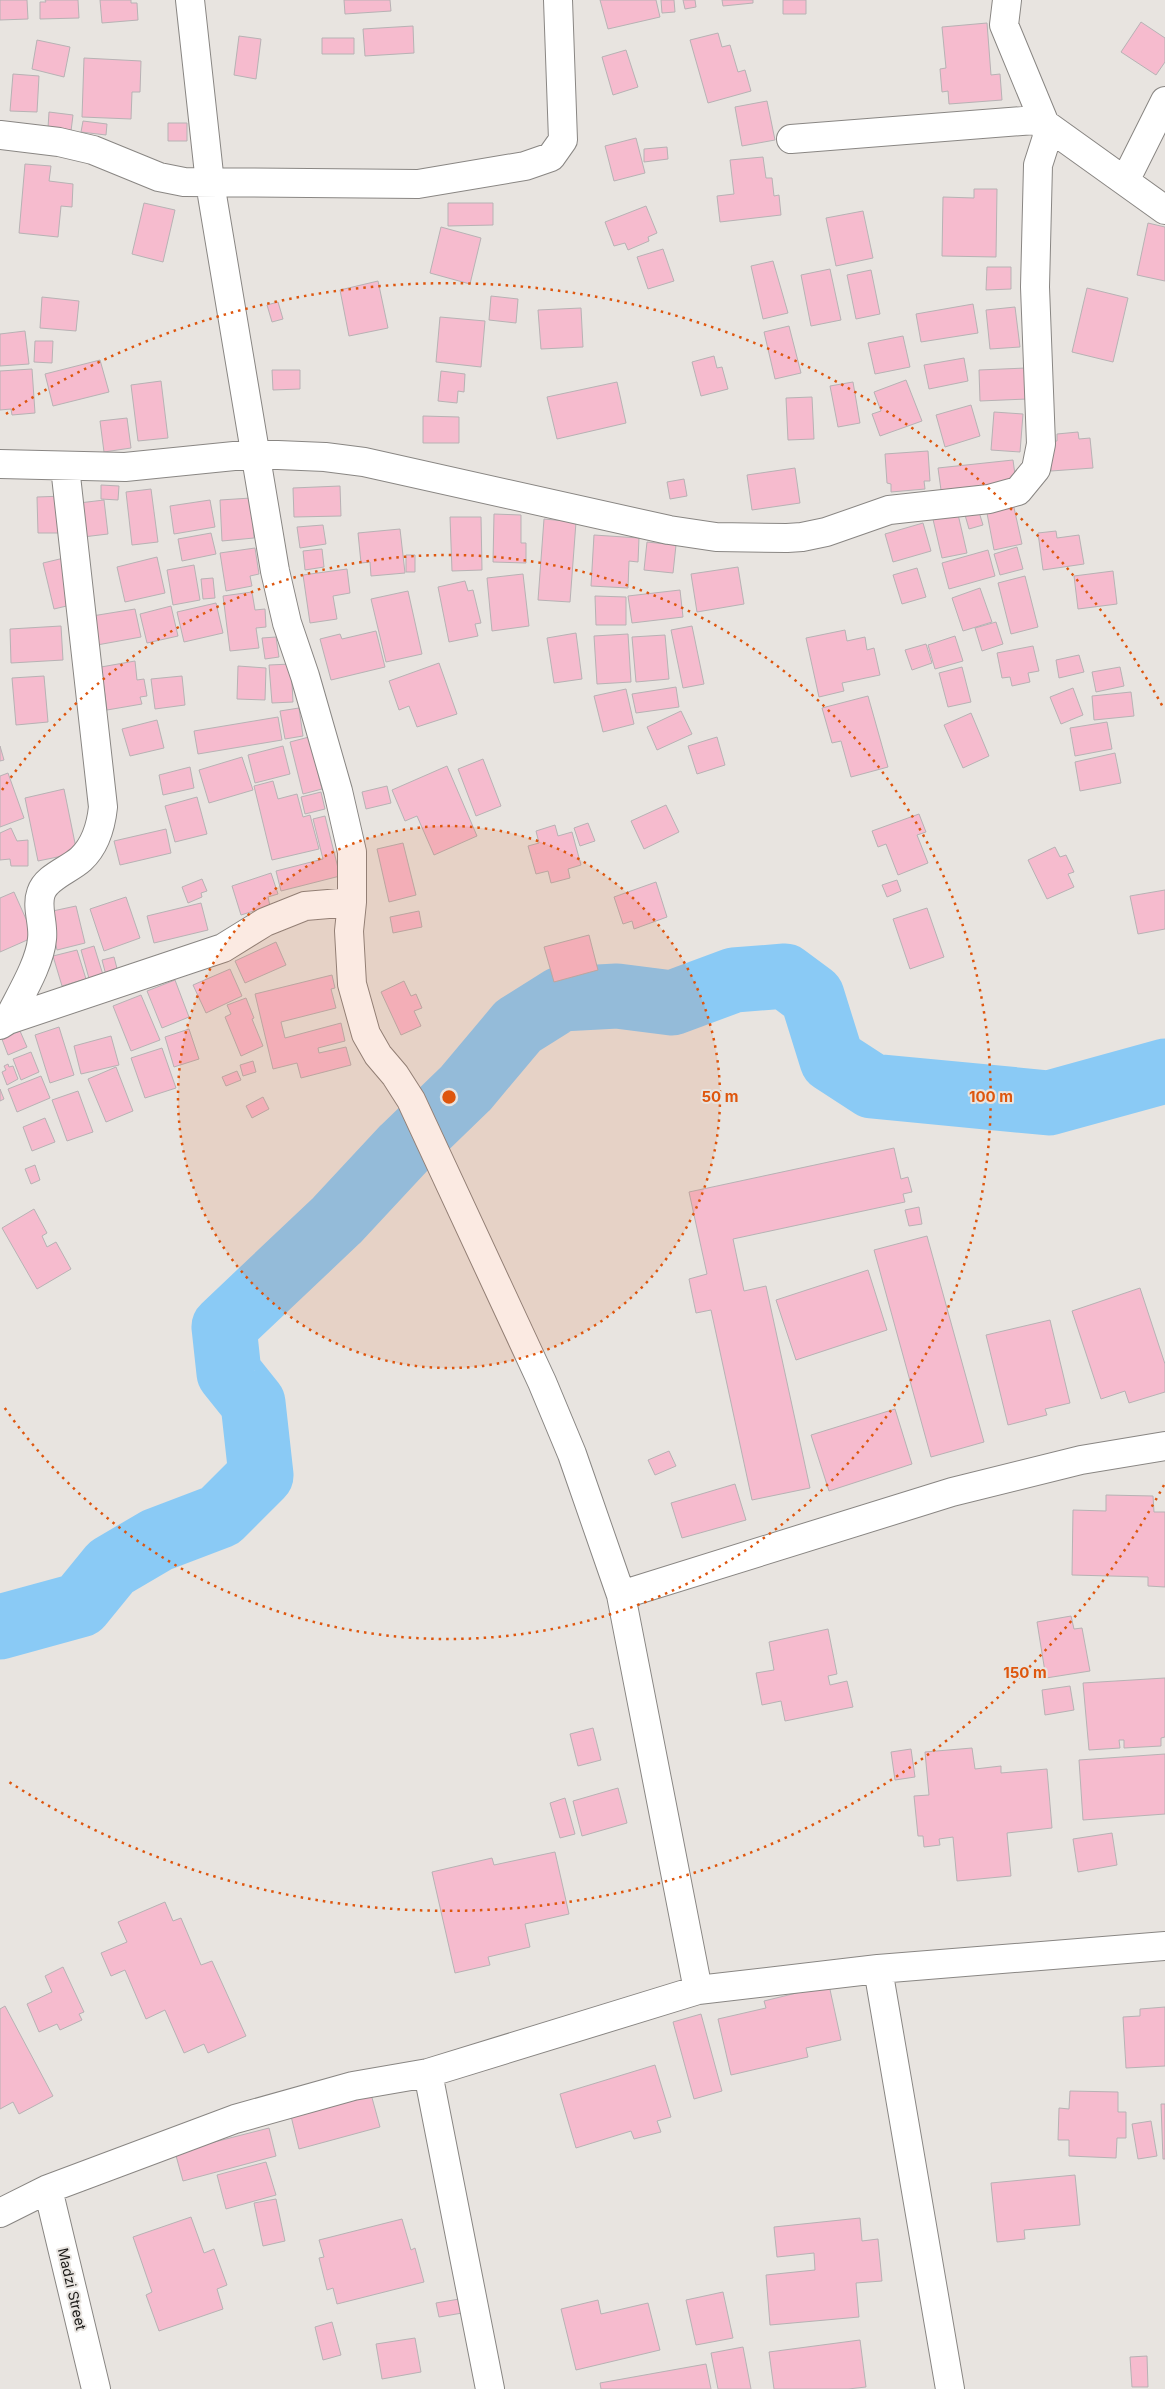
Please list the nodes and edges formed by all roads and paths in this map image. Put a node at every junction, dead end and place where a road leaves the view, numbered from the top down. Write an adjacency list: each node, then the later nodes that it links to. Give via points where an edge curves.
1 (190, 0): 9 (street)
2 (558, 0): 9 (street, via 563,140 551,157 525,166 418,184)
3 (1007, 0): 5 (street, via 1004,25)
4 (1165, 101): 8 (street)
5 (1045, 124): 7 (street, via 1035,120); 8 (street); 11 (street, via 1046,137 1038,165 1035,287 1040,444 1036,469 1018,491 989,499 889,510 802,537 748,539 669,530 611,519 364,462)
6 (0, 135): 9 (street, via 59,142 93,150 159,177)
7 (791, 139)
8 (1124, 181): 10 (street)
9 (210, 183): 11 (street)
10 (1165, 210)
11 (254, 454): 13 (street, via 125,467); 14 (street, via 287,623 305,676 352,852)
12 (0, 464): 13 (street)
13 (65, 467): 15 (street, via 103,807 101,827 81,858 49,882 41,893 42,940 39,955)
14 (352, 902): 15 (street, via 305,906 265,922 223,948); 17 (street, via 349,931 352,984 366,1034 411,1100 518,1326 572,1454)
15 (4, 1022)
16 (1165, 1446): 17 (street, via 1081,1460 952,1492)
17 (621, 1595): 20 (street)
18 (1165, 1946): 19 (street)
19 (878, 1969): 20 (street); 26 (street)
20 (698, 1990): 21 (street)
21 (428, 2073): 22 (street, via 353,2086 235,2119); 25 (street)
22 (48, 2189): 23 (street); 24 (street, Madzi Street)
23 (0, 2213)
24 (96, 2389)
25 (490, 2389)
26 (950, 2389)

